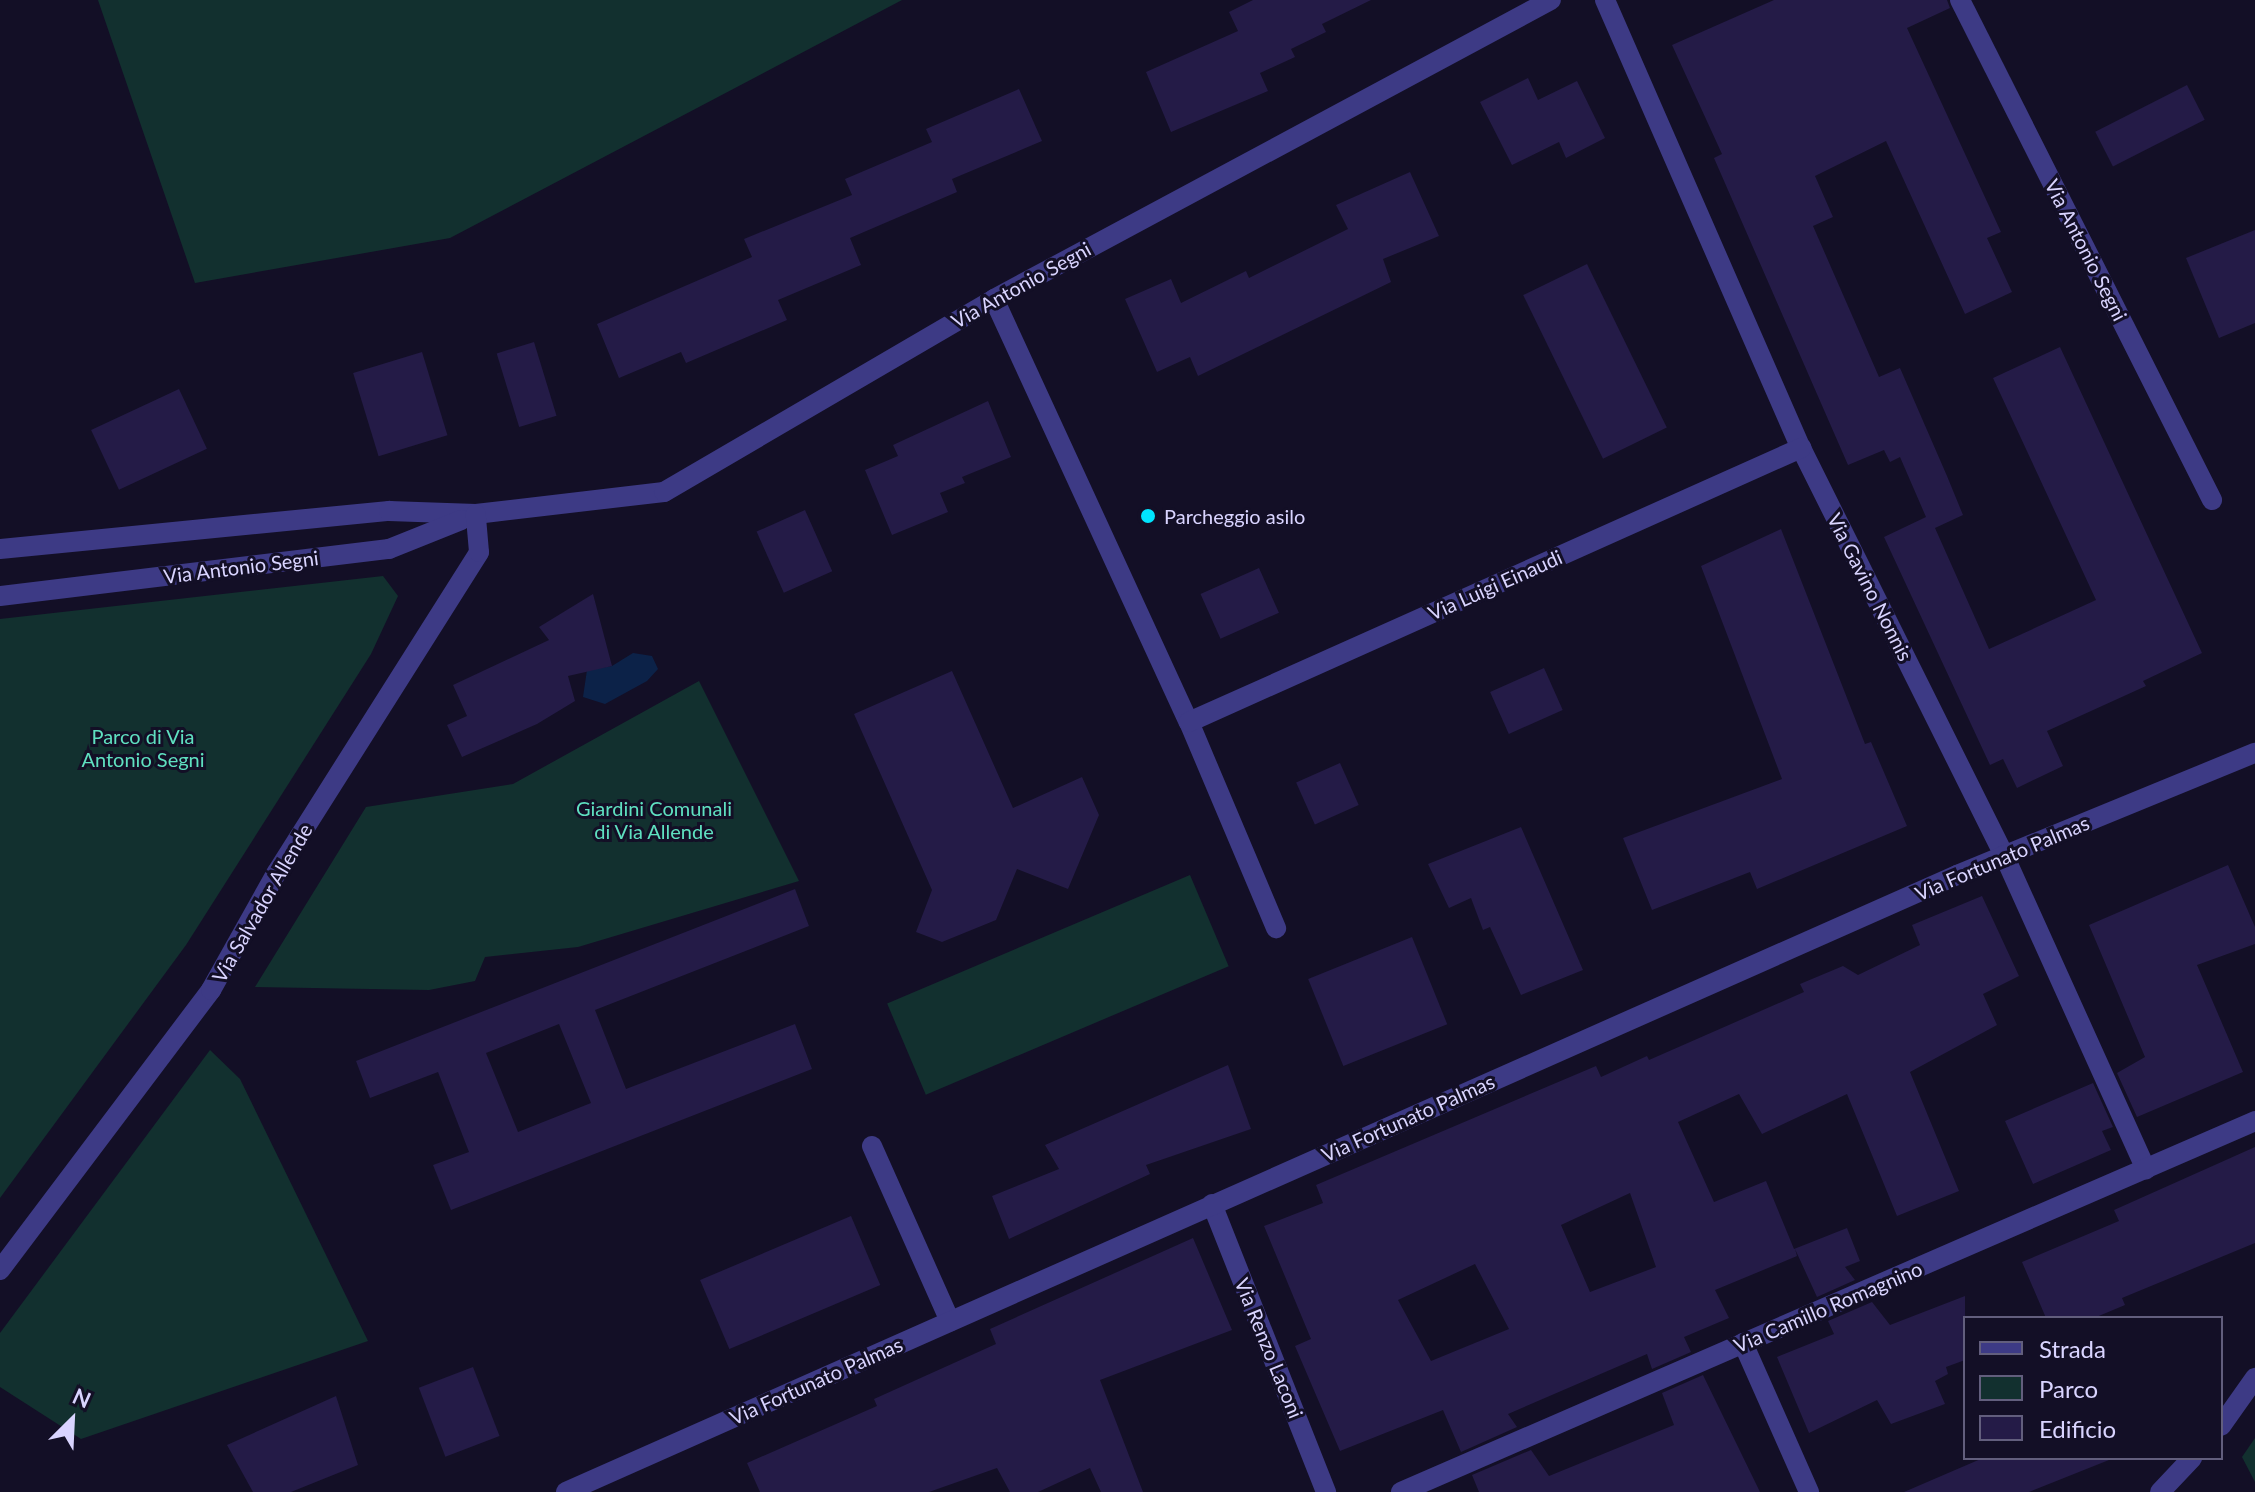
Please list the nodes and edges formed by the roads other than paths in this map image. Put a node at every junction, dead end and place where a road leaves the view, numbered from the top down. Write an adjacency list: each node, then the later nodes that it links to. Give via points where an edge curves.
1 (1551, 0): 4 (street, Via Antonio Segni)
2 (1605, 0): 5 (street, Via Gavino Nonnis)
3 (1960, 0): 6 (street, Via Antonio Segni)
4 (994, 299): 7 (street, Via Antonio Segni, via 664,492); 10 (street, via 1029,364)
5 (1801, 448): 10 (street, Via Luigi Einaudi); 12 (street, Via Gavino Nonnis)
6 (2212, 500)
7 (476, 514): 8 (street, Via Antonio Segni, via 389,511); 9 (street, Via Antonio Segni, via 389,549); 18 (street, Via Salvador Allende, via 479,552 277,872 211,990)
8 (0, 549)
9 (0, 596)
10 (1189, 722): 13 (street)
11 (2255, 753): 12 (street, Via Fortunato Palmas)
12 (2004, 855): 16 (street, Via Gavino Nonnis); 17 (street, Via Fortunato Palmas)
13 (1276, 928)
14 (2255, 1121): 16 (street, Via Camillo Romagnino)
15 (872, 1146): 19 (street)
16 (2146, 1169): 20 (street, Via Camillo Romagnino)
17 (1212, 1204): 19 (street, Via Fortunato Palmas); 25 (street, Via Renzo Laconi)
18 (0, 1270)
19 (950, 1321): 24 (street, Via Fortunato Palmas)
20 (1743, 1343): 26 (street, Via Camillo Romagnino); 27 (street)
21 (2255, 1378): 22 (street)
22 (2223, 1423)
23 (2190, 1460): 28 (street)
24 (566, 1492)
25 (1326, 1492)
26 (1401, 1492)
27 (1809, 1492)
28 (2160, 1492)

